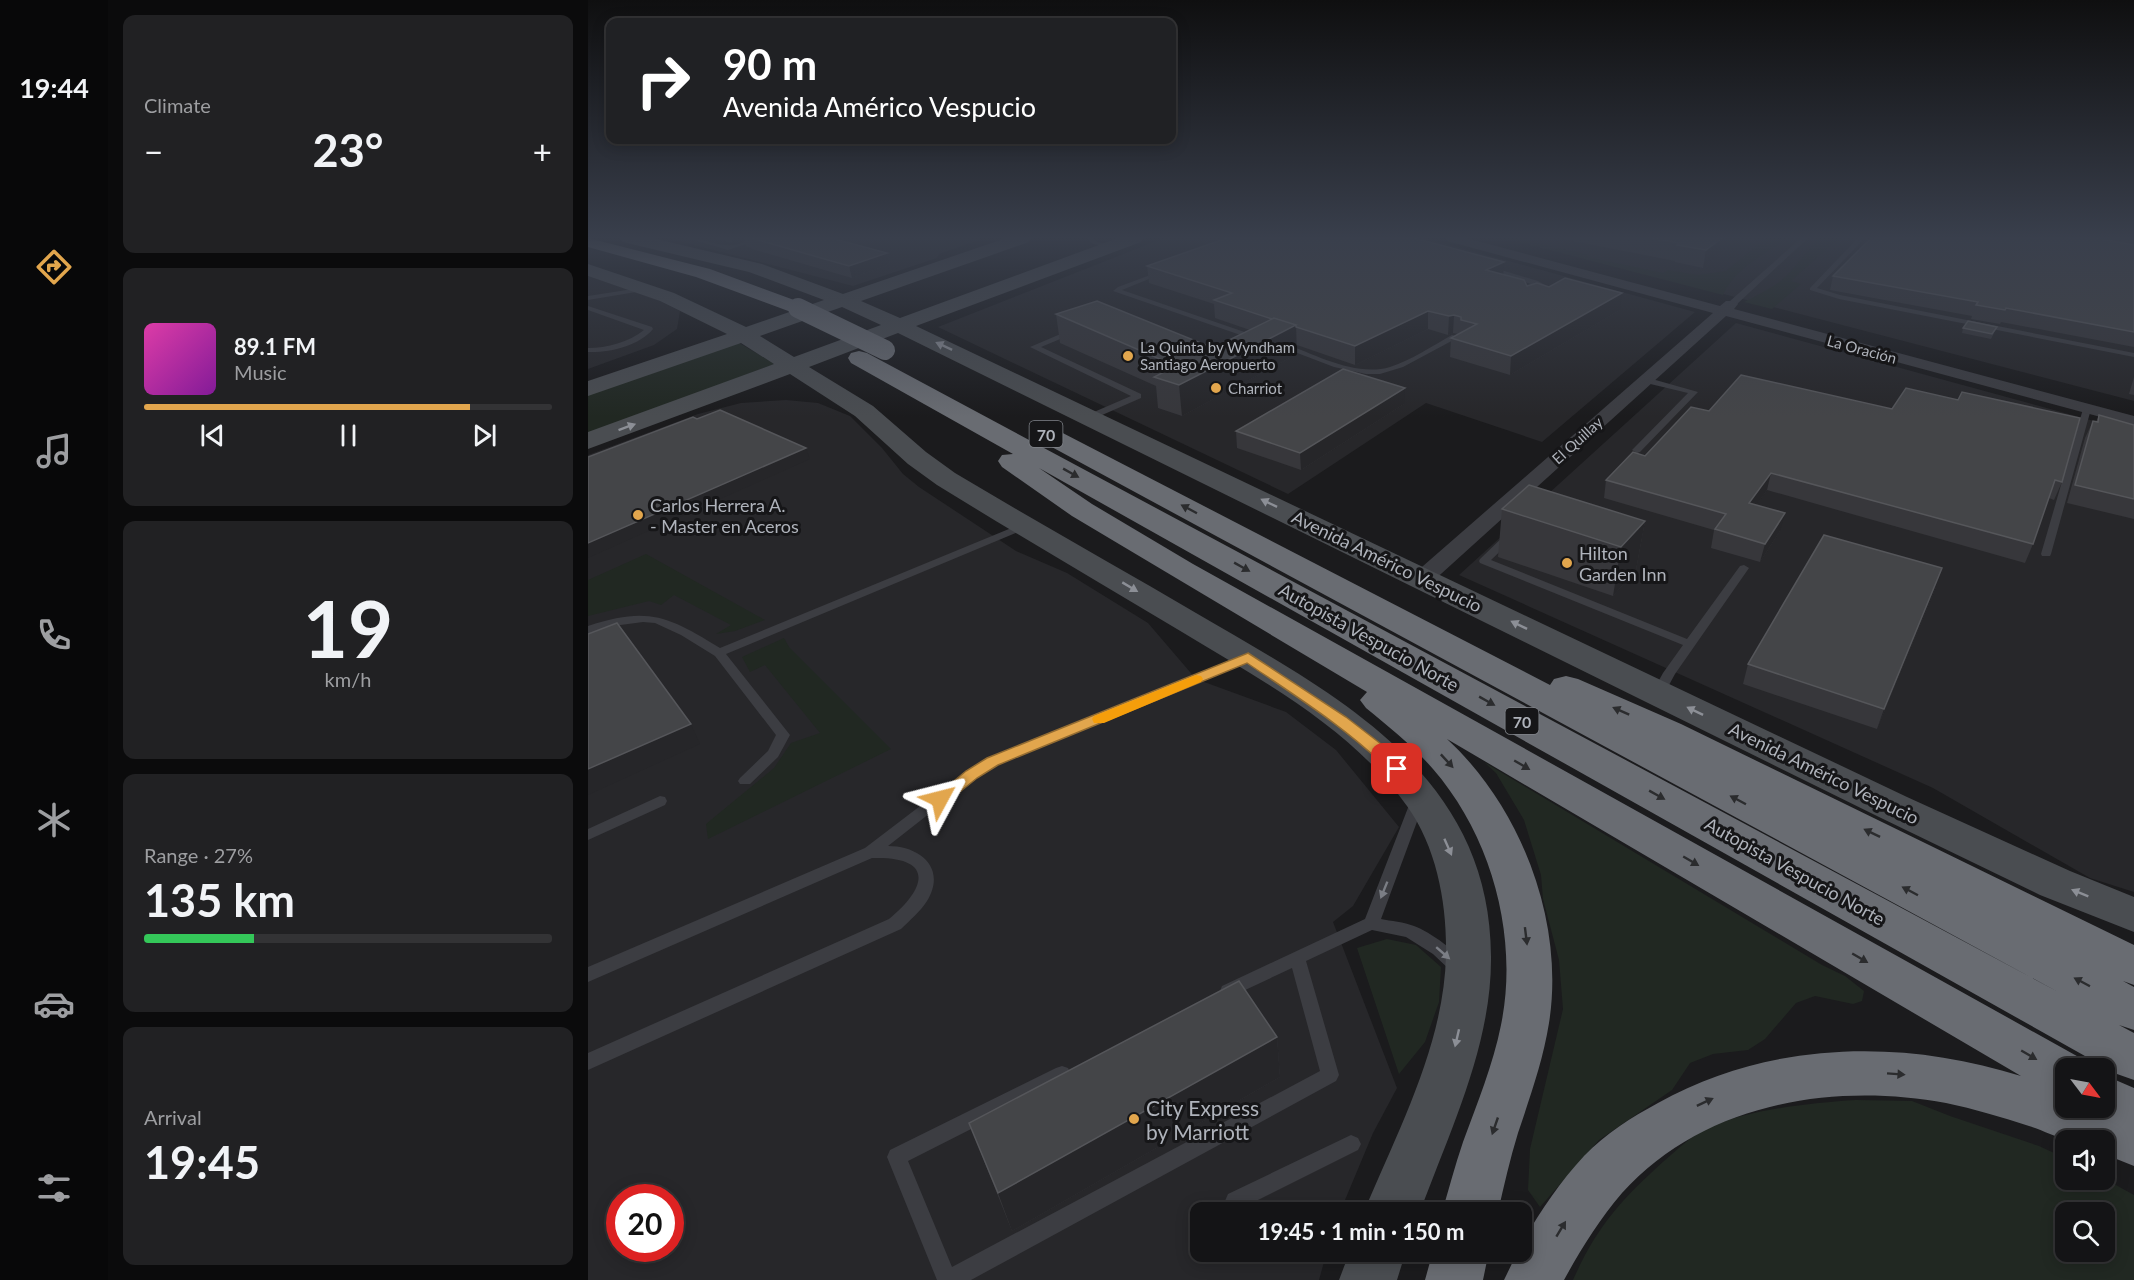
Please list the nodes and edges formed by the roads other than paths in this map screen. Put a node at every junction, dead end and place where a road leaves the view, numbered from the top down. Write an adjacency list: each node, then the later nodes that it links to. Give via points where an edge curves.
1 (667, 298): 19 (street)
2 (746, 298): 18 (highway, Autopista Vespucio Norte / 70)
3 (760, 298): 18 (highway, Autopista Vespucio Norte / 70)
4 (777, 298): 18 (highway)
5 (837, 298): 15 (street, Avenida Américo Vespucio)
6 (850, 298): 15 (street)
7 (989, 298): 23 (street)
8 (1137, 298): 22 (lane, via 1360,371 1390,370)
9 (1531, 298): 14 (lane)
10 (1690, 298): 16 (street, La Oración)
11 (1695, 298): 16 (street, La Oración)
12 (1737, 298): 16 (lane)
13 (1843, 298): 25 (lane)
14 (1528, 299)
15 (843, 300): 21 (street); 23 (street, Avenida Américo Vespucio)
16 (1727, 307): 27 (street, El Quillay); 32 (street, La Oración); 33 (street, La Oración)
17 (588, 308): 24 (lane, via 649,329 630,342)
18 (786, 309): 23 (highway, Autopista Vespucio Norte / 70, bridge); 29 (highway, Autopista Vespucio Norte / 70, via 859,358)
19 (700, 312): 21 (street); 28 (street, via 702,328 688,343)
20 (1077, 330): 35 (lane, via 1034,347 1138,396)
21 (745, 335): 26 (street); 28 (street)
22 (1455, 337)
23 (893, 338): 26 (street); 35 (street, Avenida Américo Vespucio, one-way to 23); 45 (highway, Autopista Vespucio Norte / 70, one-way to 23, via 951,384)
24 (588, 350)
25 (2134, 356)
26 (793, 365): 31 (street); 34 (street)
27 (1645, 380): 38 (lane, via 1694,392); 44 (street, El Quillay)
28 (610, 381): 30 (street)
29 (909, 385): 47 (highway, via 945,417 1074,505); 67 (highway, Autopista Vespucio Norte / 70, one-way to 67)
30 (588, 389)
31 (856, 406): 34 (street, via 818,394 787,392); 39 (street, via 931,469); 42 (street, via 989,485 1051,529)
32 (2087, 409): 36 (street, La Oración); 41 (lane)
33 (2134, 409)
34 (667, 412): 37 (street, one-way to 34)
35 (1090, 417): 44 (street, Avenida Américo Vespucio, one-way to 35)
36 (2134, 422)
37 (588, 441)
38 (1636, 450)
39 (1026, 525): 42 (street); 49 (lane)
40 (1518, 529): 48 (lane, via 1484,561)
41 (2046, 554)
42 (1080, 557): 50 (street, one-way to 50)
43 (1744, 568): 48 (lane)
44 (1423, 578): 51 (street, Avenida Américo Vespucio, one-way to 44)
45 (1352, 596): 57 (highway, one-way to 45, via 1641,720); 66 (highway, Autopista Vespucio Norte / 70, one-way to 45)
46 (588, 630): 49 (lane, via 623,620 654,619 668,622)
47 (1307, 642): 70 (highway, one-way to 70); 77 (highway, one-way to 77, via 1433,747 1455,770 1493,825 1517,886 1528,951 1526,1022)
48 (1690, 644): 51 (lane)
49 (718, 653): 52 (lane, via 783,735 773,754)
50 (1248, 658): 53 (street, via 1360,735); 56 (lane, via 993,762 971,774)
51 (1658, 693): 58 (street, Avenida Américo Vespucio, one-way to 51, via 1984,850)
52 (745, 782)
53 (1420, 796): 59 (lane, one-way to 59); 64 (street, one-way to 64, via 1439,828 1460,882 1469,945)
54 (660, 801): 55 (lane)
55 (588, 835)
56 (870, 852): 63 (lane); 68 (lane, via 898,850 919,860 925,868 926,890 909,914 895,924)
57 (1924, 859): 60 (highway); 62 (highway)
58 (2134, 915)
59 (1371, 922): 61 (lane); 64 (lane, one-way to 64, via 1410,931 1425,939 1455,963)
60 (2134, 952)
61 (1297, 957): 65 (lane); 80 (lane, via 1330,1075)
62 (2134, 966)
63 (588, 975)
64 (1468, 980): 76 (street, one-way to 76, via 1455,1048)
65 (1213, 999)
66 (2134, 1010)
67 (2134, 1058)
68 (588, 1062)
69 (1076, 1067): 80 (lane, via 897,1157)
70 (2055, 1070)
71 (2115, 1104): 72 (highway)
72 (2134, 1115)
73 (2134, 1141): 83 (highway, one-way to 73, via 1563,1224 1619,1158 1681,1114 1751,1086 1829,1073 1924,1077 2017,1098)
74 (1351, 1144): 75 (lane)
75 (1235, 1201)
76 (1396, 1202)
77 (1473, 1202)
78 (1374, 1262): 81 (street)
79 (1458, 1262): 82 (highway)
80 (948, 1280)
81 (1368, 1280)
82 (1454, 1280)
83 (1533, 1280)

